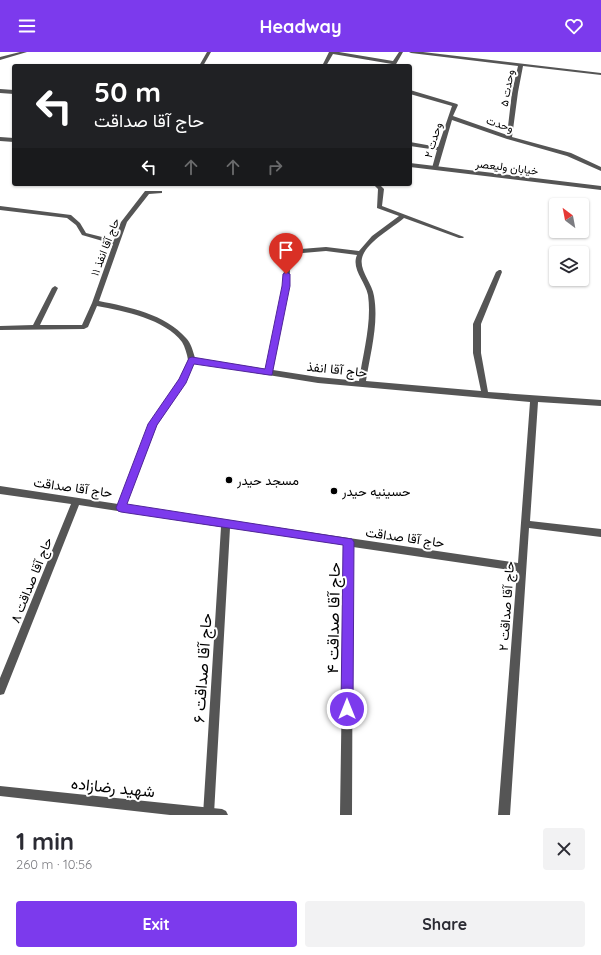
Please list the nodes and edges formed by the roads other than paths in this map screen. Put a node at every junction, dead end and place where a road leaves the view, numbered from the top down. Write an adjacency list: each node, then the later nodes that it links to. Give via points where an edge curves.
1 (25, 52): 6 (street)
2 (209, 52): 7 (street)
3 (331, 52): 8 (street); 9 (street)
4 (401, 52): 10 (street)
5 (412, 52): 11 (street)
6 (0, 59)
7 (202, 64)
8 (325, 64)
9 (389, 64)
10 (395, 64)
11 (521, 65): 12 (street); 17 (street, وحدت ۵)
12 (601, 74)
13 (0, 91): 14 (street)
14 (12, 92)
15 (412, 93): 16 (street, via 455,105)
16 (450, 117): 17 (street, وحدت); 21 (street, وحدت ۲)
17 (509, 138): 24 (street, وحدت, via 562,152)
18 (0, 139): 19 (street)
19 (12, 140)
20 (412, 144): 21 (street)
21 (440, 149): 23 (street, وحدت ۲)
22 (412, 165): 23 (street, خیابان ولیعصر)
23 (435, 168): 26 (street, خیابان ولیعصر)
24 (601, 169)
25 (378, 186): 29 (street, via 381,189 379,207)
26 (601, 188)
27 (160, 192): 31 (street, حاج آقا انفذ ۱۱, via 147,192 124,222)
28 (0, 208): 31 (street, via 69,216 84,234)
29 (403, 216): 30 (street); 32 (street)
30 (461, 237)
31 (116, 243): 35 (street, حاج آقا انفذ ۱۱)
32 (360, 253): 39 (street, via 326,249 288,252 286,286); 40 (street, via 359,267 371,293 372,315)
33 (499, 272): 41 (street, via 477,324 477,354)
34 (55, 288): 37 (street)
35 (95, 303): 37 (street, حاج آقا انفذ ۱۱, via 84,327); 38 (street, via 128,310 165,325 185,341)
36 (0, 328): 37 (street)
37 (35, 328)
38 (192, 360): 39 (street, حاج آقا انفذ); 46 (street, via 182,381 153,424)
39 (269, 372): 40 (street, حاج آقا انفذ)
40 (362, 384): 41 (street, حاج آقا انفذ)
41 (485, 394): 42 (street, حاج آقا انفذ)
42 (534, 399): 43 (street, حاج آقا انفذ); 48 (street, حاج آقا صداقت ۲)
43 (601, 403)
44 (0, 490): 45 (street, حاج آقا صداقت)
45 (77, 501): 46 (street, حاج آقا صداقت); 52 (street, حاج آقا صداقت ۸)
46 (121, 508): 47 (street, حاج آقا صداقت)
47 (226, 523): 50 (street, حاج آقا صداقت); 54 (street, حاج آقا صداقت ۶)
48 (525, 524): 49 (street); 51 (street, حاج آقا صداقت ۲)
49 (601, 533)
50 (349, 542): 51 (street, حاج آقا صداقت); 56 (street, حاج آقا صداقت ۴)
51 (522, 568): 57 (street, حاج آقا صداقت ۲)
52 (0, 690)
53 (0, 791): 54 (street, شهید رضازاده)
54 (208, 814): 55 (street, شهید رضازاده)
55 (222, 815)
56 (346, 815)
57 (504, 815)

